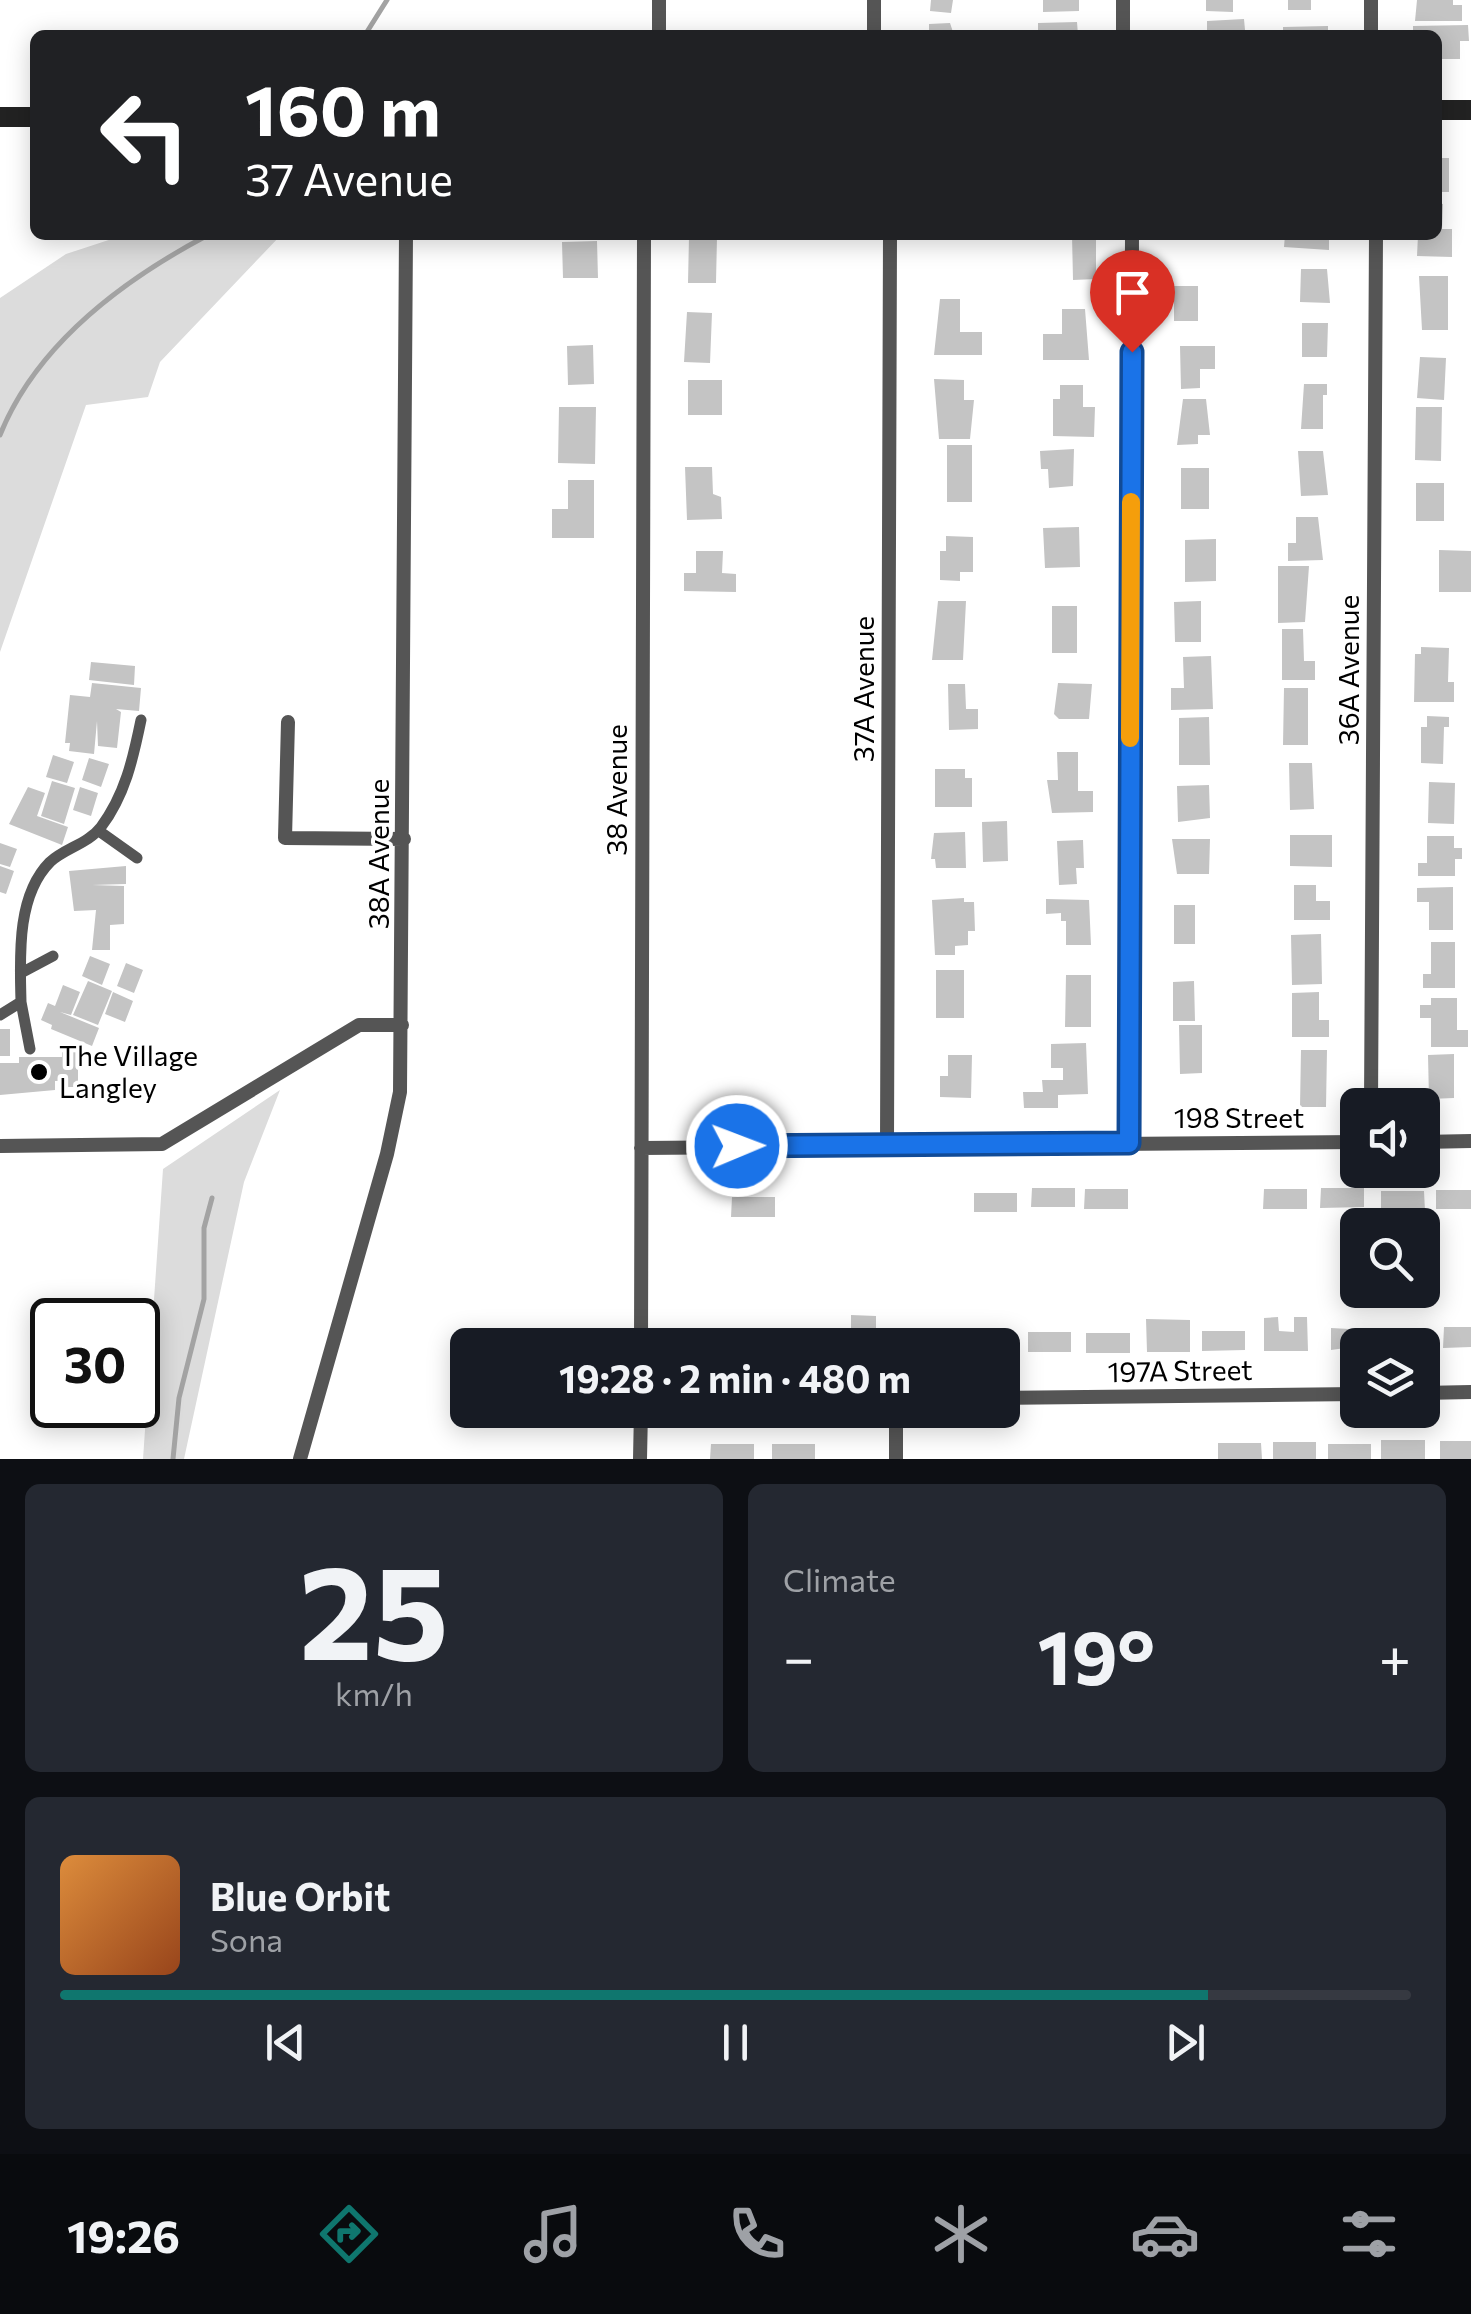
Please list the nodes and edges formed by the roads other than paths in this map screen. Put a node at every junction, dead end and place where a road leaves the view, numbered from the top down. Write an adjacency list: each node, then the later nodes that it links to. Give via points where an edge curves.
1 (659, 0): 5 (street)
2 (874, 0): 6 (street)
3 (1123, 0): 7 (street)
4 (1371, 0): 8 (street)
5 (659, 30)
6 (874, 30)
7 (1123, 30)
8 (1371, 30)
9 (1442, 110): 10 (main road)
10 (1471, 110)
11 (0, 117): 12 (main road)
12 (30, 117)
13 (406, 240): 21 (street, 38A Avenue)
14 (644, 240): 36 (street, 38 Avenue)
15 (890, 240): 34 (street, 37A Avenue)
16 (1132, 240): 33 (street)
17 (1376, 240): 29 (street, 36A Avenue)
18 (141, 720): 20 (street, via 122,794)
19 (288, 722): 21 (street, via 285,838)
20 (99, 831): 22 (street); 24 (street, via 51,861 39,882 23,922)
21 (404, 839): 27 (street, 38A Avenue)
22 (137, 858)
23 (53, 956): 24 (street)
24 (21, 973): 25 (street)
25 (22, 1002): 26 (street); 28 (street)
26 (0, 1015)
27 (402, 1025): 35 (street, via 359,1025 162,1144); 44 (street, 38A Avenue, via 400,1092 388,1154)
28 (30, 1049)
29 (1371, 1088)
30 (1471, 1141): 32 (street)
31 (1340, 1142): 33 (street, 198 Street)
32 (1440, 1142)
33 (1129, 1143): 34 (street, 198 Street)
34 (887, 1144): 36 (street, 198 Street)
35 (0, 1146)
36 (641, 1148): 37 (street, 38 Avenue)
37 (641, 1328)
38 (1471, 1392): 39 (street)
39 (1440, 1393)
40 (1340, 1394): 41 (street, 197A Street)
41 (1020, 1398)
42 (641, 1428): 45 (street)
43 (896, 1428): 46 (street)
44 (300, 1459)
45 (640, 1459)
46 (896, 1459)

